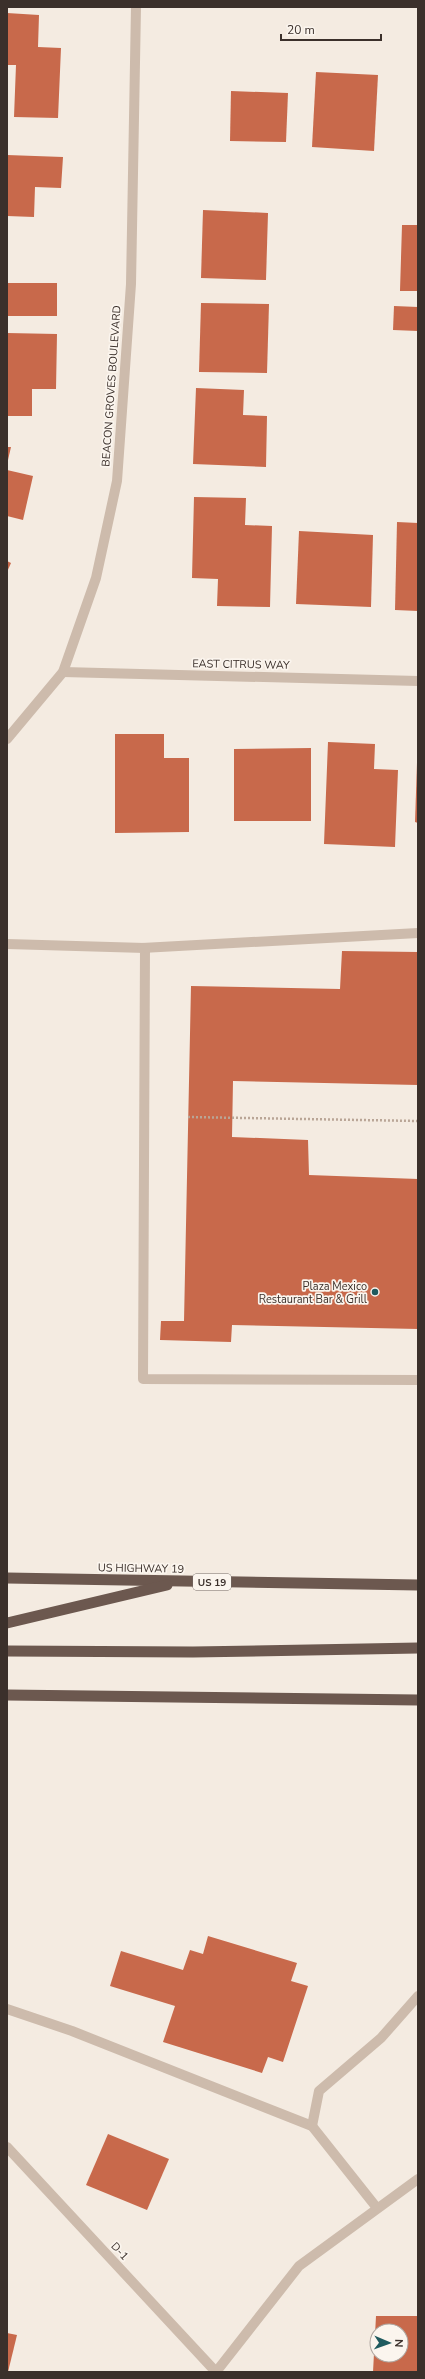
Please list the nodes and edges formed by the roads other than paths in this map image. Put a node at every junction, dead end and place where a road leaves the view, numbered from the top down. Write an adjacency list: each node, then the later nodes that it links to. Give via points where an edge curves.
1 (136, 7): 2 (street, BEACON GROVES BOULEVARD, via 131,284 117,482 96,578)
2 (62, 672): 3 (street, EAST CITRUS WAY); 4 (street, BEACON GROVES BOULEVARD)
3 (418, 681)
4 (7, 739)
5 (418, 933): 7 (street)
6 (7, 944): 7 (street)
7 (142, 948): 8 (street, via 143,1378)
8 (418, 1380)
9 (7, 1578): 10 (highway, US HIGHWAY 19 / US 19)
10 (183, 1581): 11 (highway, US HIGHWAY 19 / US 19); 12 (highway)
11 (418, 1585)
12 (7, 1623)
13 (418, 1648): 14 (highway, via 193,1652)
14 (7, 1651)
15 (7, 1695): 16 (highway)
16 (418, 1700)
17 (418, 1996): 19 (street, via 381,2038 319,2091)
18 (7, 2009): 19 (street, via 79,2034)
19 (312, 2126): 22 (street)
20 (7, 2147): 23 (street, D-1)
21 (418, 2179): 22 (street)
22 (377, 2208): 23 (street, via 300,2266)
23 (216, 2372)

